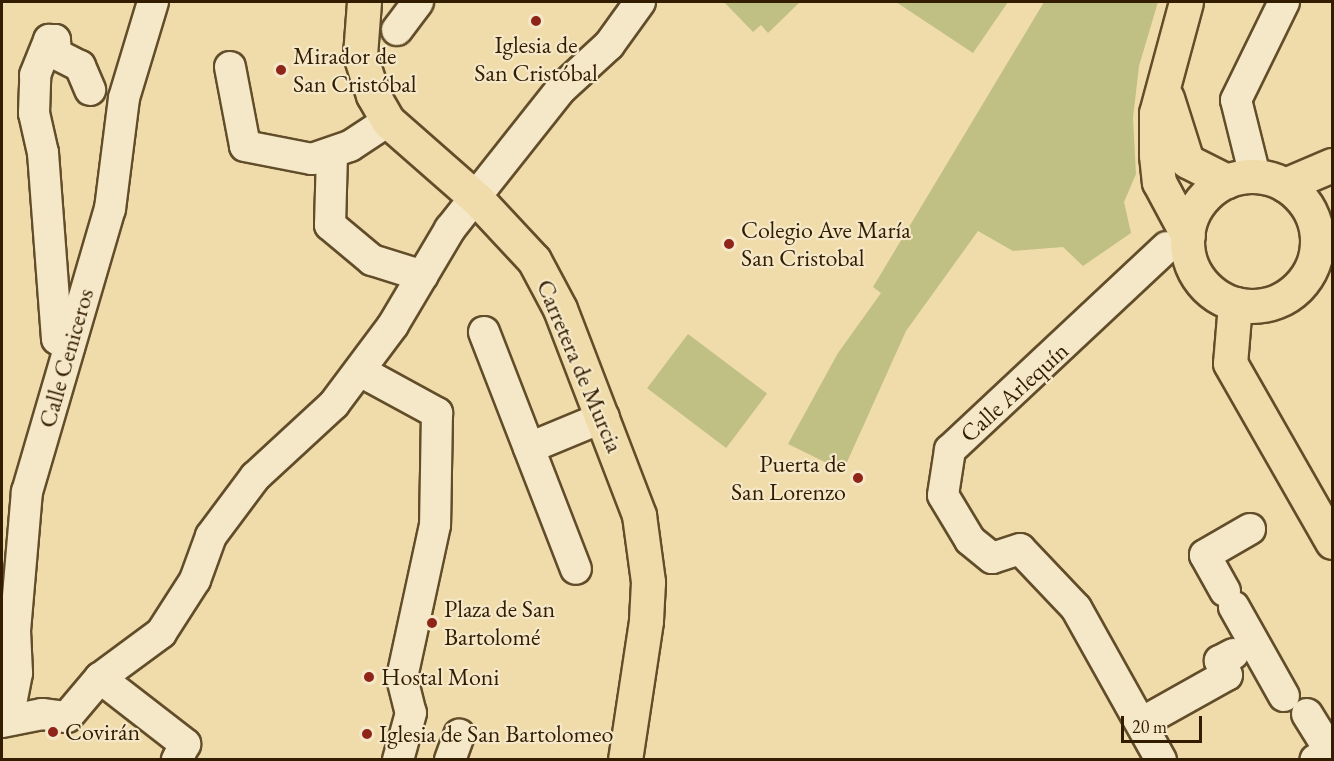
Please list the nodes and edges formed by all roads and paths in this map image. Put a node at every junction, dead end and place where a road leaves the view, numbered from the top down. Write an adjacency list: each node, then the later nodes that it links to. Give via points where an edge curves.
1 (153, 2): 21 (street, Calle Ceniceros, via 124,98 110,209)
2 (364, 2): 11 (main road, Carretera de Murcia, via 360,55)
3 (418, 2): 7 (street)
4 (640, 2): 15 (street, via 609,45 560,90)
5 (1186, 2): 9 (main road)
6 (1284, 2): 14 (street, via 1236,100)
7 (397, 30)
8 (230, 67): 12 (street, via 245,146 296,159)
9 (1164, 86): 14 (main road, via 1187,161); 16 (main road, via 1156,113 1157,170)
10 (90, 90): 21 (street, via 80,66 56,54 55,40 49,40 35,75 34,112 43,153 57,339)
11 (388, 121): 12 (street); 15 (main road, Carretera de Murcia)
12 (332, 154): 18 (street, via 330,225 372,260)
13 (1332, 165): 14 (main road)
14 (1256, 181): 16 (main road, via 1200,203); 17 (main road, via 1300,197 1315,225)
15 (478, 200): 18 (street, via 450,229); 23 (main road, Carretera de Murcia, via 540,271)
16 (1178, 242): 19 (main road, via 1199,278); 31 (street, Calle Arlequín, via 950,450 943,495 970,540 992,558 1020,549 1076,608)
17 (1323, 256): 19 (main road, via 1303,282 1285,297 1264,305)
18 (423, 276): 22 (street)
19 (1235, 304): 26 (main road, via 1230,363)
20 (484, 332): 24 (street)
21 (69, 347): 30 (street, Calle Ceniceros, via 27,492 15,631 17,673)
22 (360, 371): 29 (street, via 249,485 210,536 195,580 161,633); 32 (street, via 437,413 435,525 402,678 411,714)
23 (596, 421): 24 (street); 35 (main road, Carretera de Murcia, via 639,515 648,582)
24 (529, 448): 27 (street)
25 (1250, 530): 34 (street, via 1205,555 1229,599 1303,706)
26 (1332, 542)
27 (576, 569)
28 (1233, 654): 31 (street, via 1220,661 1227,675)
29 (100, 678): 30 (street, via 67,717); 33 (street)
30 (5, 721)
31 (1141, 723): 36 (street, Calle Arlequín)
32 (401, 750)
33 (181, 752)
34 (1326, 755)
35 (625, 759)
36 (1161, 759)

